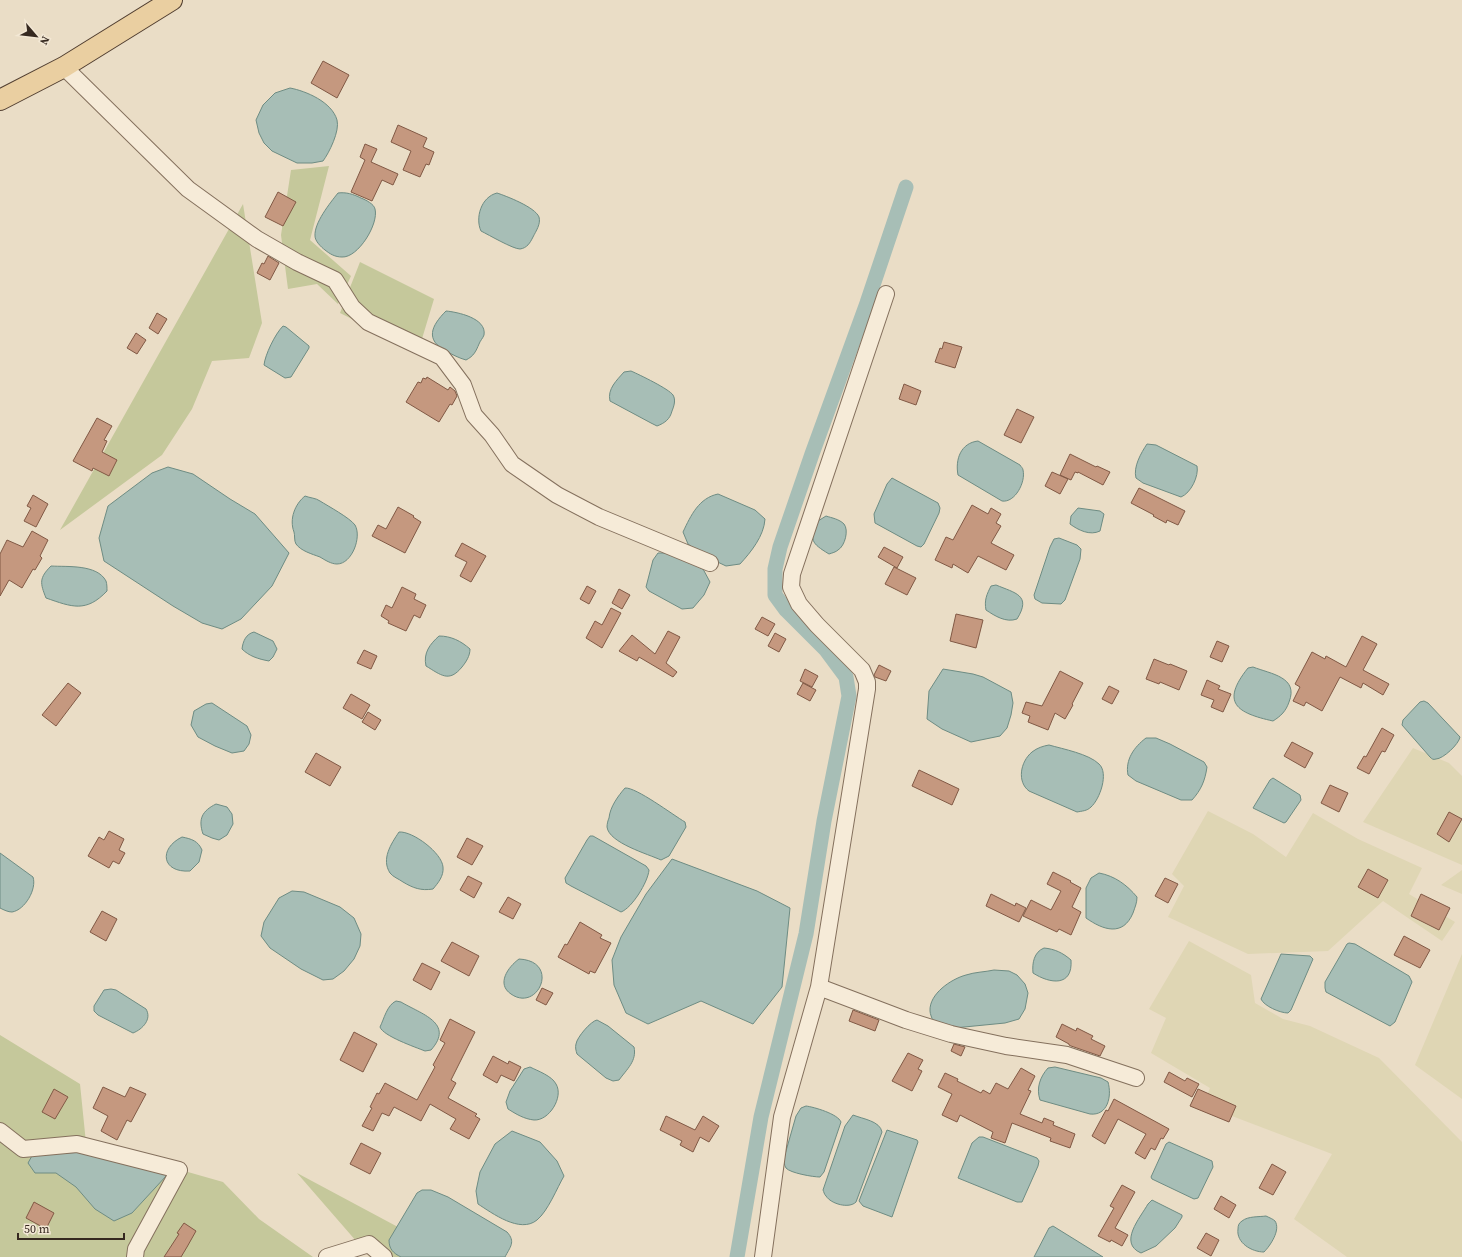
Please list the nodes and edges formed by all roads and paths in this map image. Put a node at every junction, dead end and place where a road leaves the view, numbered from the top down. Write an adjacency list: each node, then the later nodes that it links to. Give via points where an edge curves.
1 (172, 0): 2 (main road)
2 (64, 67): 3 (main road); 5 (street, via 188,189 257,239 335,280 352,307 368,322 442,357 463,385 474,415 512,464 557,495 599,517)
3 (0, 100)
4 (886, 294): 6 (street, via 792,574 791,586 799,604 862,670 867,689)
5 (710, 563)
6 (819, 986): 7 (street, via 906,1020 951,1034 1066,1055); 12 (street, via 782,1117)
7 (1136, 1078)
8 (0, 1131): 9 (street, via 23,1149 77,1144 179,1170 136,1249)
9 (136, 1257)
10 (327, 1257): 11 (street, via 369,1244)
11 (384, 1257)
12 (763, 1257)

